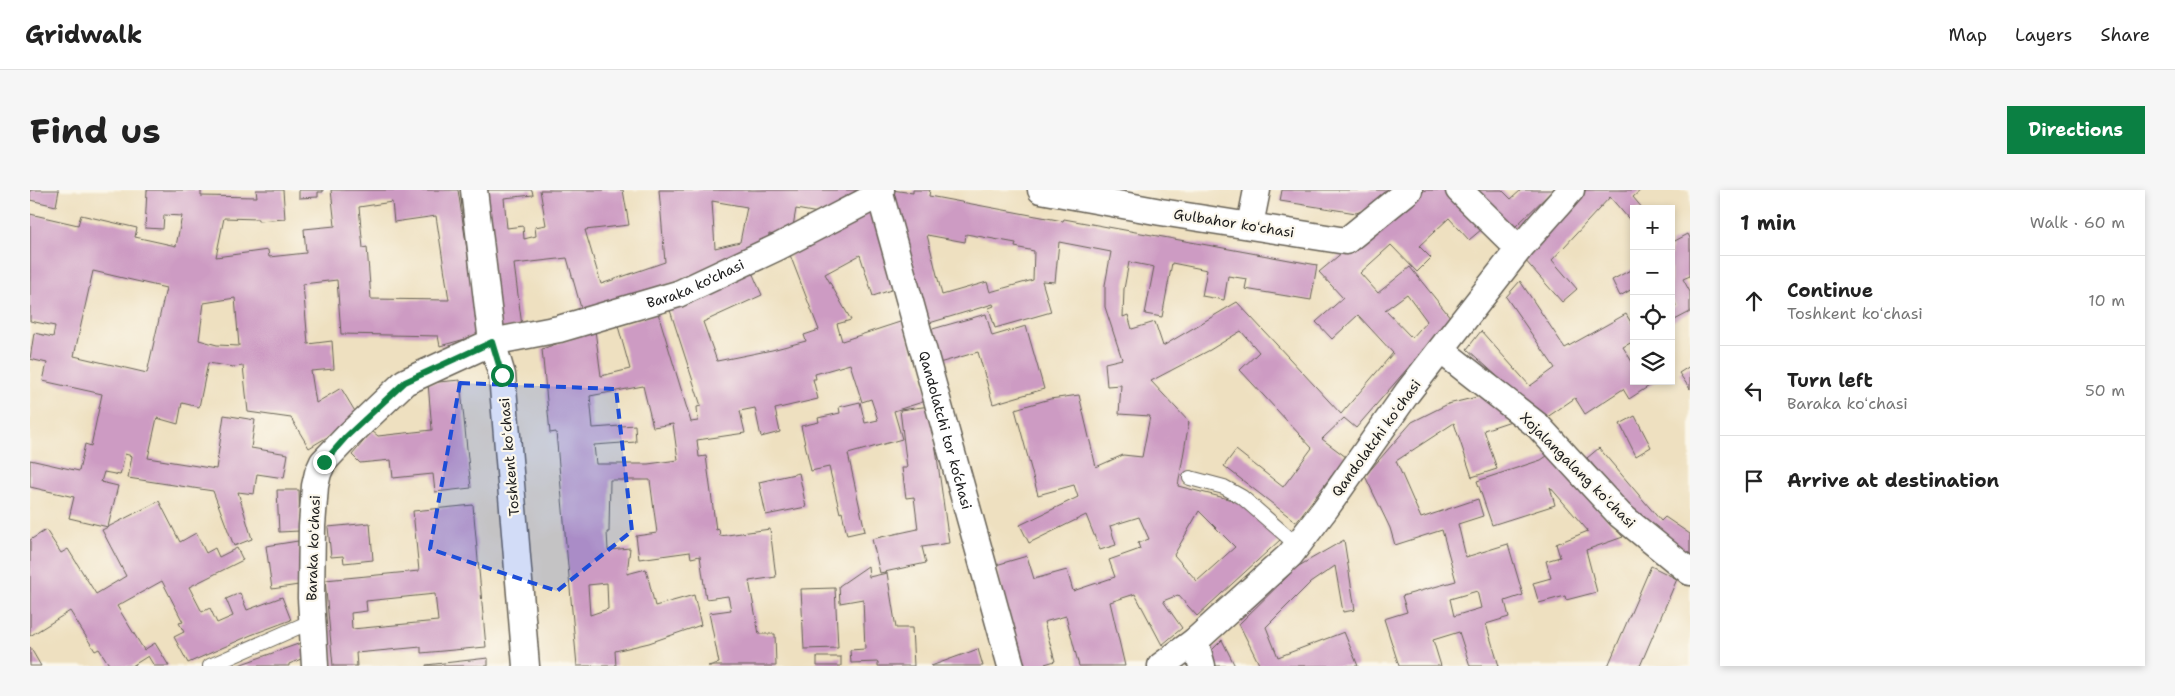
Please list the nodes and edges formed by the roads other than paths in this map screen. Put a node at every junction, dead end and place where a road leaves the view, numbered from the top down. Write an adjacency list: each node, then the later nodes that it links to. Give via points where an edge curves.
1 (474, 190): 10 (street, Toshkent koʻchasi)
2 (1041, 190): 8 (street, Gulbahor koʻchasi)
3 (1257, 190): 8 (street)
4 (1409, 190): 8 (street, Gulbahor koʻchasi, via 1346,241)
5 (1459, 190): 9 (street)
6 (1571, 190): 9 (street, Qandolatchi koʻchasi)
7 (881, 192): 10 (street, Baraka ko'chasi, via 778,247 678,294 559,329); 20 (street, Qandolatchi tor ko‘chasi)
8 (1250, 224)
9 (1519, 249): 11 (street, Qandolatchi koʻchasi)
10 (492, 342): 15 (street, Baraka koʻchasi, via 405,382 324,462 315,486); 19 (street, Toshkent koʻchasi, via 502,375)
11 (1442, 351): 13 (street, Qandolatchi koʻchasi, via 1407,393); 14 (street, Xojalangalang koʻchasi, via 1538,426 1620,515)
12 (1190, 478): 13 (lane, via 1224,487 1242,497)
13 (1297, 545): 16 (street, Qandolatchi koʻchasi)
14 (1690, 572)
15 (312, 621): 17 (lane); 18 (street, Baraka koʻchasi)
16 (1195, 641): 21 (street, Qandolatchi koʻchasi); 22 (street)
17 (210, 666)
18 (315, 666)
19 (526, 666)
20 (1011, 666)
21 (1161, 666)
22 (1202, 666)

